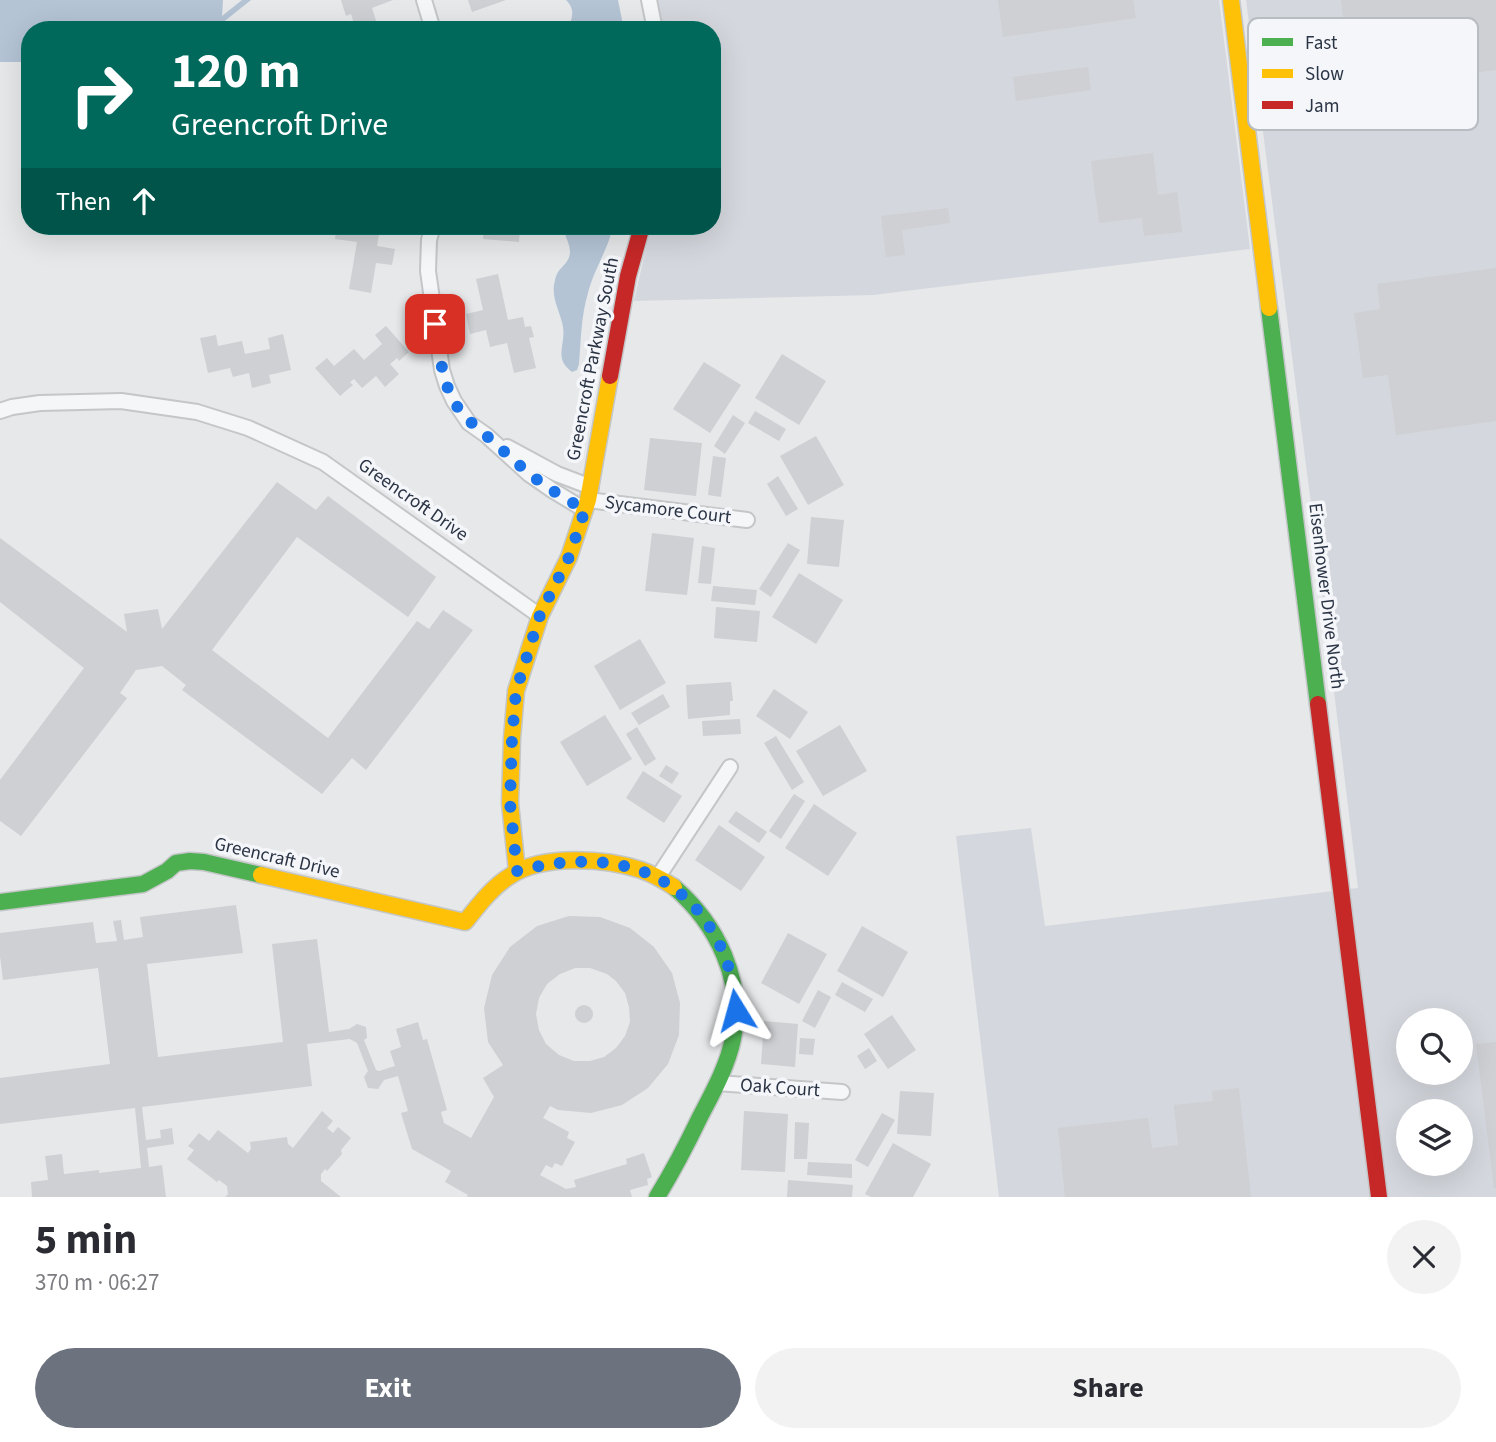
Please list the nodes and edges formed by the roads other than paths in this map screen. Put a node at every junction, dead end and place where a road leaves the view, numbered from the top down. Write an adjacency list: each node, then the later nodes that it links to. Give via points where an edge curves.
1 (424, 0): 4 (street)
2 (649, 0): 5 (street)
3 (1231, 0): 20 (street, Eisenhower Drive North)
4 (430, 21)
5 (653, 21)
6 (430, 235): 9 (street, via 428,271 442,370 459,410)
7 (639, 235): 10 (street, Greencroft Parkway South, via 619,317)
8 (0, 411): 12 (street, Greencroft Drive, via 40,403 121,401 197,412 248,428 323,462)
9 (486, 435): 10 (street, via 557,474); 10 (street, via 552,490)
10 (588, 499): 11 (street, Sycamore Court); 12 (street, Greencroft Parkway South, via 569,557)
11 (747, 520)
12 (540, 615): 14 (street, via 516,691 513,723 510,803)
13 (730, 767): 15 (street)
14 (517, 871): 15 (street, via 570,861 615,864); 16 (street, Greencraft Drive, via 489,893 465,922 190,860 176,863 143,884)
15 (657, 877): 17 (street, via 698,911 729,965 735,989 735,1031)
16 (0, 902)
17 (718, 1083): 18 (street, Oak Court); 19 (street)
18 (842, 1091)
19 (657, 1197)
20 (1379, 1197)

